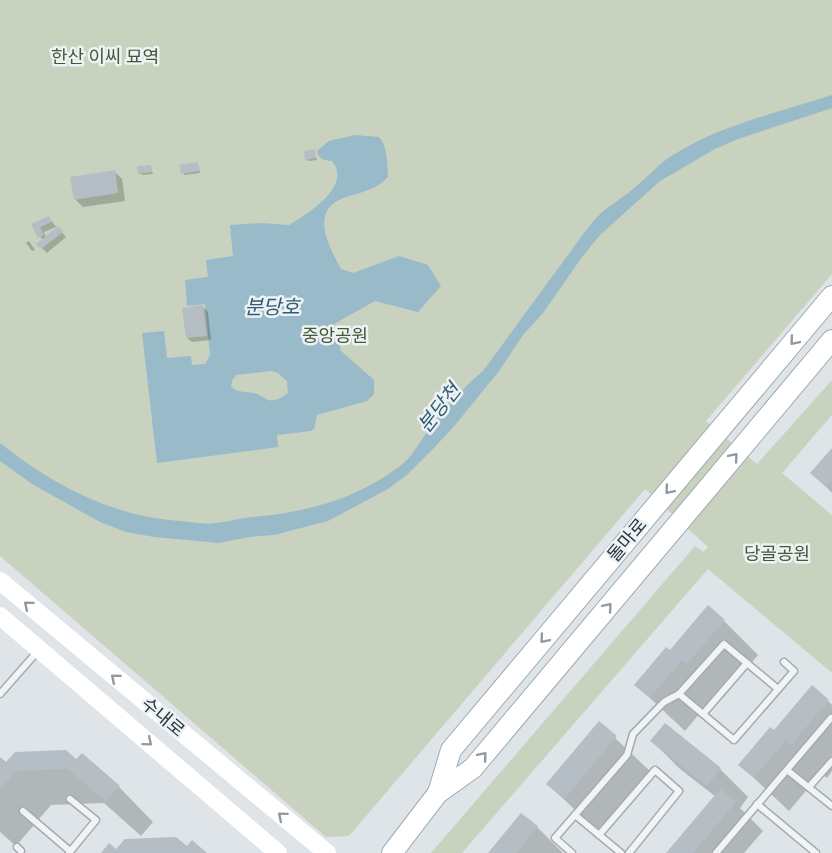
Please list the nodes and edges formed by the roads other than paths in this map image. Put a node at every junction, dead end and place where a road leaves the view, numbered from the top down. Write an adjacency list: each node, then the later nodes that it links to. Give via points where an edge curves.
1 (832, 296): 16 (main road, 돌마로, one-way to 16, via 451,750)
2 (832, 340): 16 (main road, 돌마로, one-way to 2, via 473,768)
3 (0, 581): 25 (main road, 수내로, one-way to 3)
4 (0, 616): 5 (main road, 수내로)
5 (39, 649): 9 (lane); 24 (main road, 수내로, one-way to 24)
6 (784, 662): 8 (lane, via 794,670)
7 (747, 663): 8 (lane); 10 (lane, via 724,644); 11 (lane)
8 (778, 689): 11 (lane, via 734,740)
9 (0, 694)
10 (679, 694): 11 (lane); 21 (lane, via 664,702 633,734 627,755)
11 (703, 714)
12 (831, 718): 14 (lane)
13 (832, 761): 15 (lane)
14 (787, 770): 15 (lane); 18 (lane)
15 (809, 787): 19 (lane)
16 (438, 793): 26 (main road, 돌마로)
17 (70, 799): 23 (lane, via 96,820)
18 (757, 804): 30 (lane); 31 (lane)
19 (832, 806)
20 (23, 811): 23 (lane)
21 (575, 815): 22 (lane); 27 (lane, via 555,838)
22 (599, 835): 28 (lane); 29 (lane, via 655,770 679,791)
23 (69, 852)
24 (278, 853)
25 (327, 853)
26 (392, 853)
27 (572, 853)
28 (621, 853)
29 (628, 853)
30 (716, 853)
31 (816, 853)

